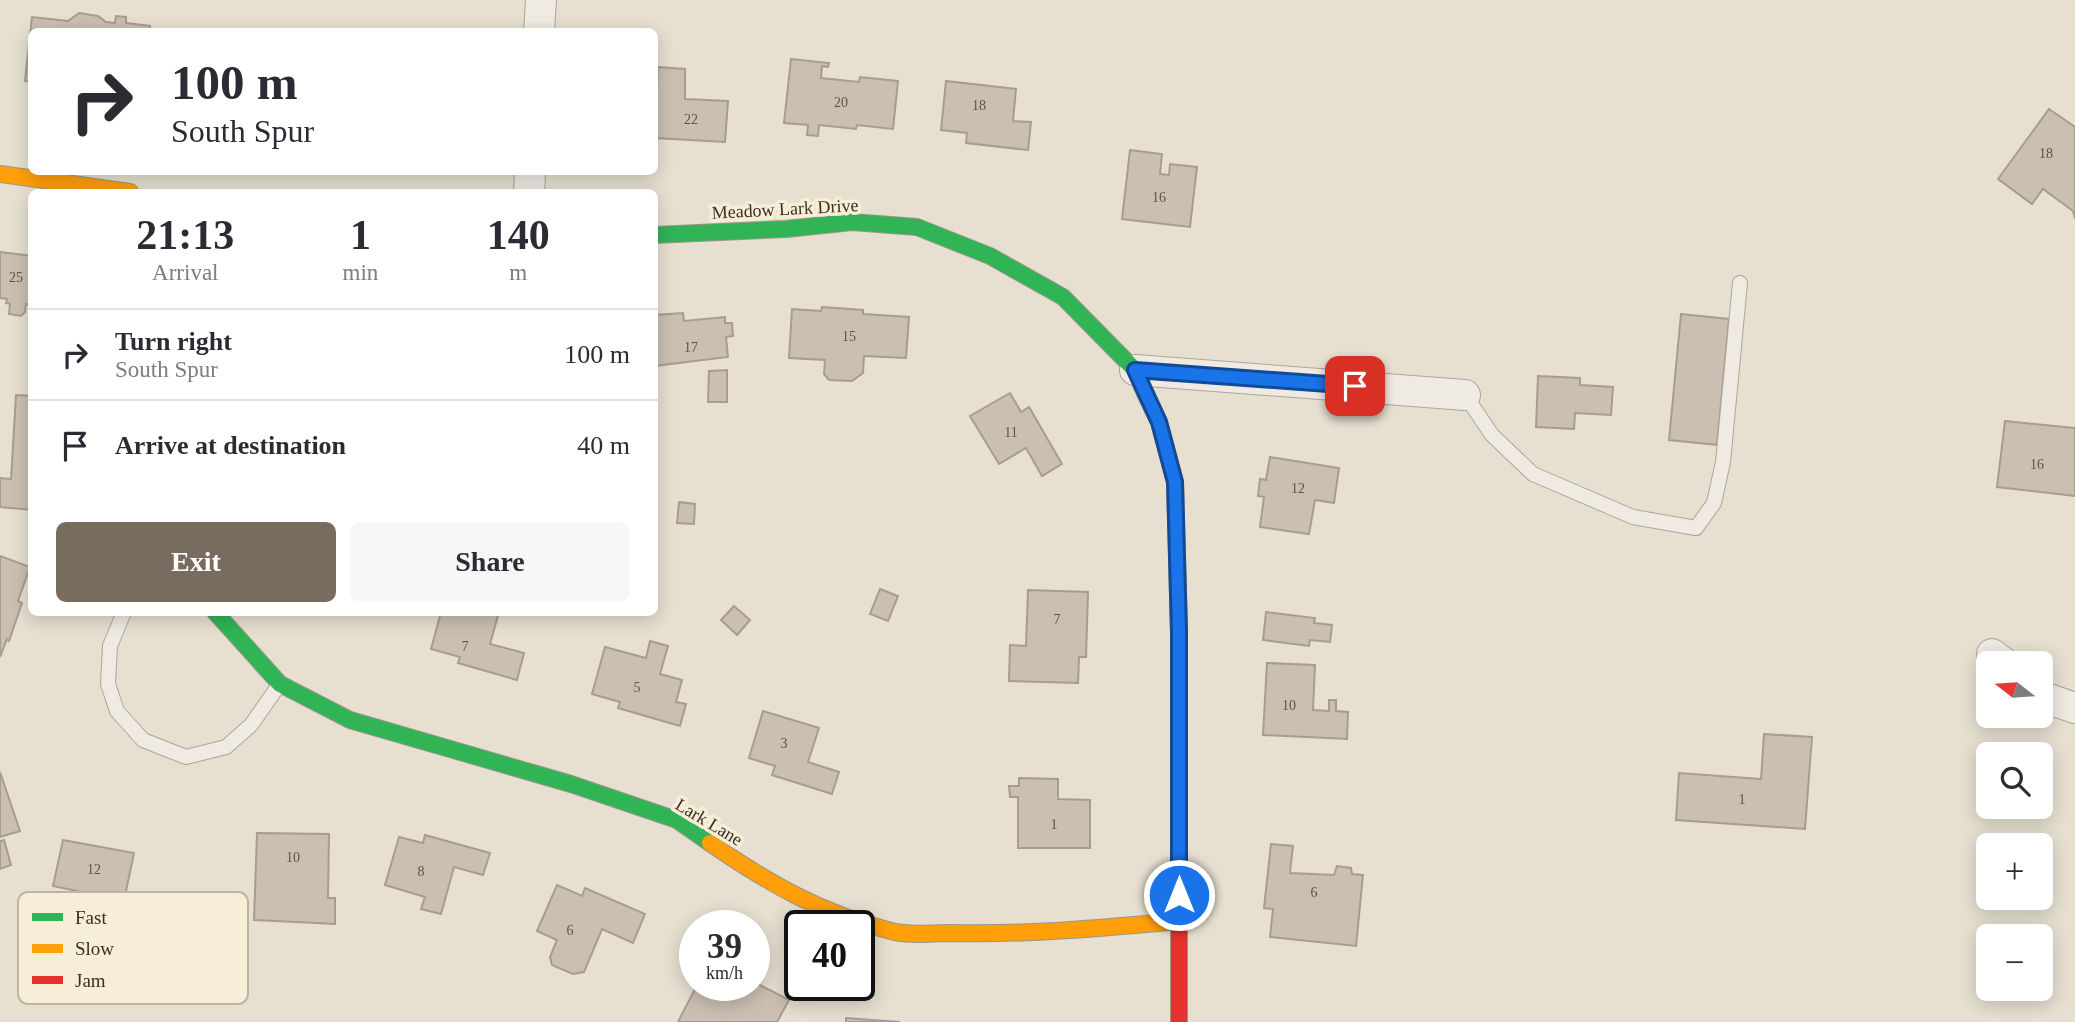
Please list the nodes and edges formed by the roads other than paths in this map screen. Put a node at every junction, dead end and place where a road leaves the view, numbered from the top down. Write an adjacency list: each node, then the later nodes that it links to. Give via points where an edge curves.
1 (541, 0): 2 (street)
2 (539, 28)
3 (0, 174): 4 (street)
4 (108, 189)
5 (658, 235): 7 (street, Meadow Lark Drive, via 852,222 917,227 990,256 1063,297)
6 (1740, 282): 8 (lane, via 1723,462 1714,503 1696,528 1633,517 1533,474 1492,435)
7 (1135, 370): 8 (street); 14 (street, Meadow Lark Drive, via 1159,422 1175,482)
8 (1465, 395)
9 (122, 616): 11 (lane, via 110,646 108,684 117,711 143,740 186,757 226,747 251,725)
10 (219, 616): 11 (street, Lark Lane)
11 (280, 684): 14 (street, Lark Lane, via 350,720 677,820 748,869 818,908 894,932 1063,931)
12 (2053, 700): 13 (street)
13 (2075, 708)
14 (1179, 921): 15 (street, Meadow Lark Drive)
15 (1179, 1022)

